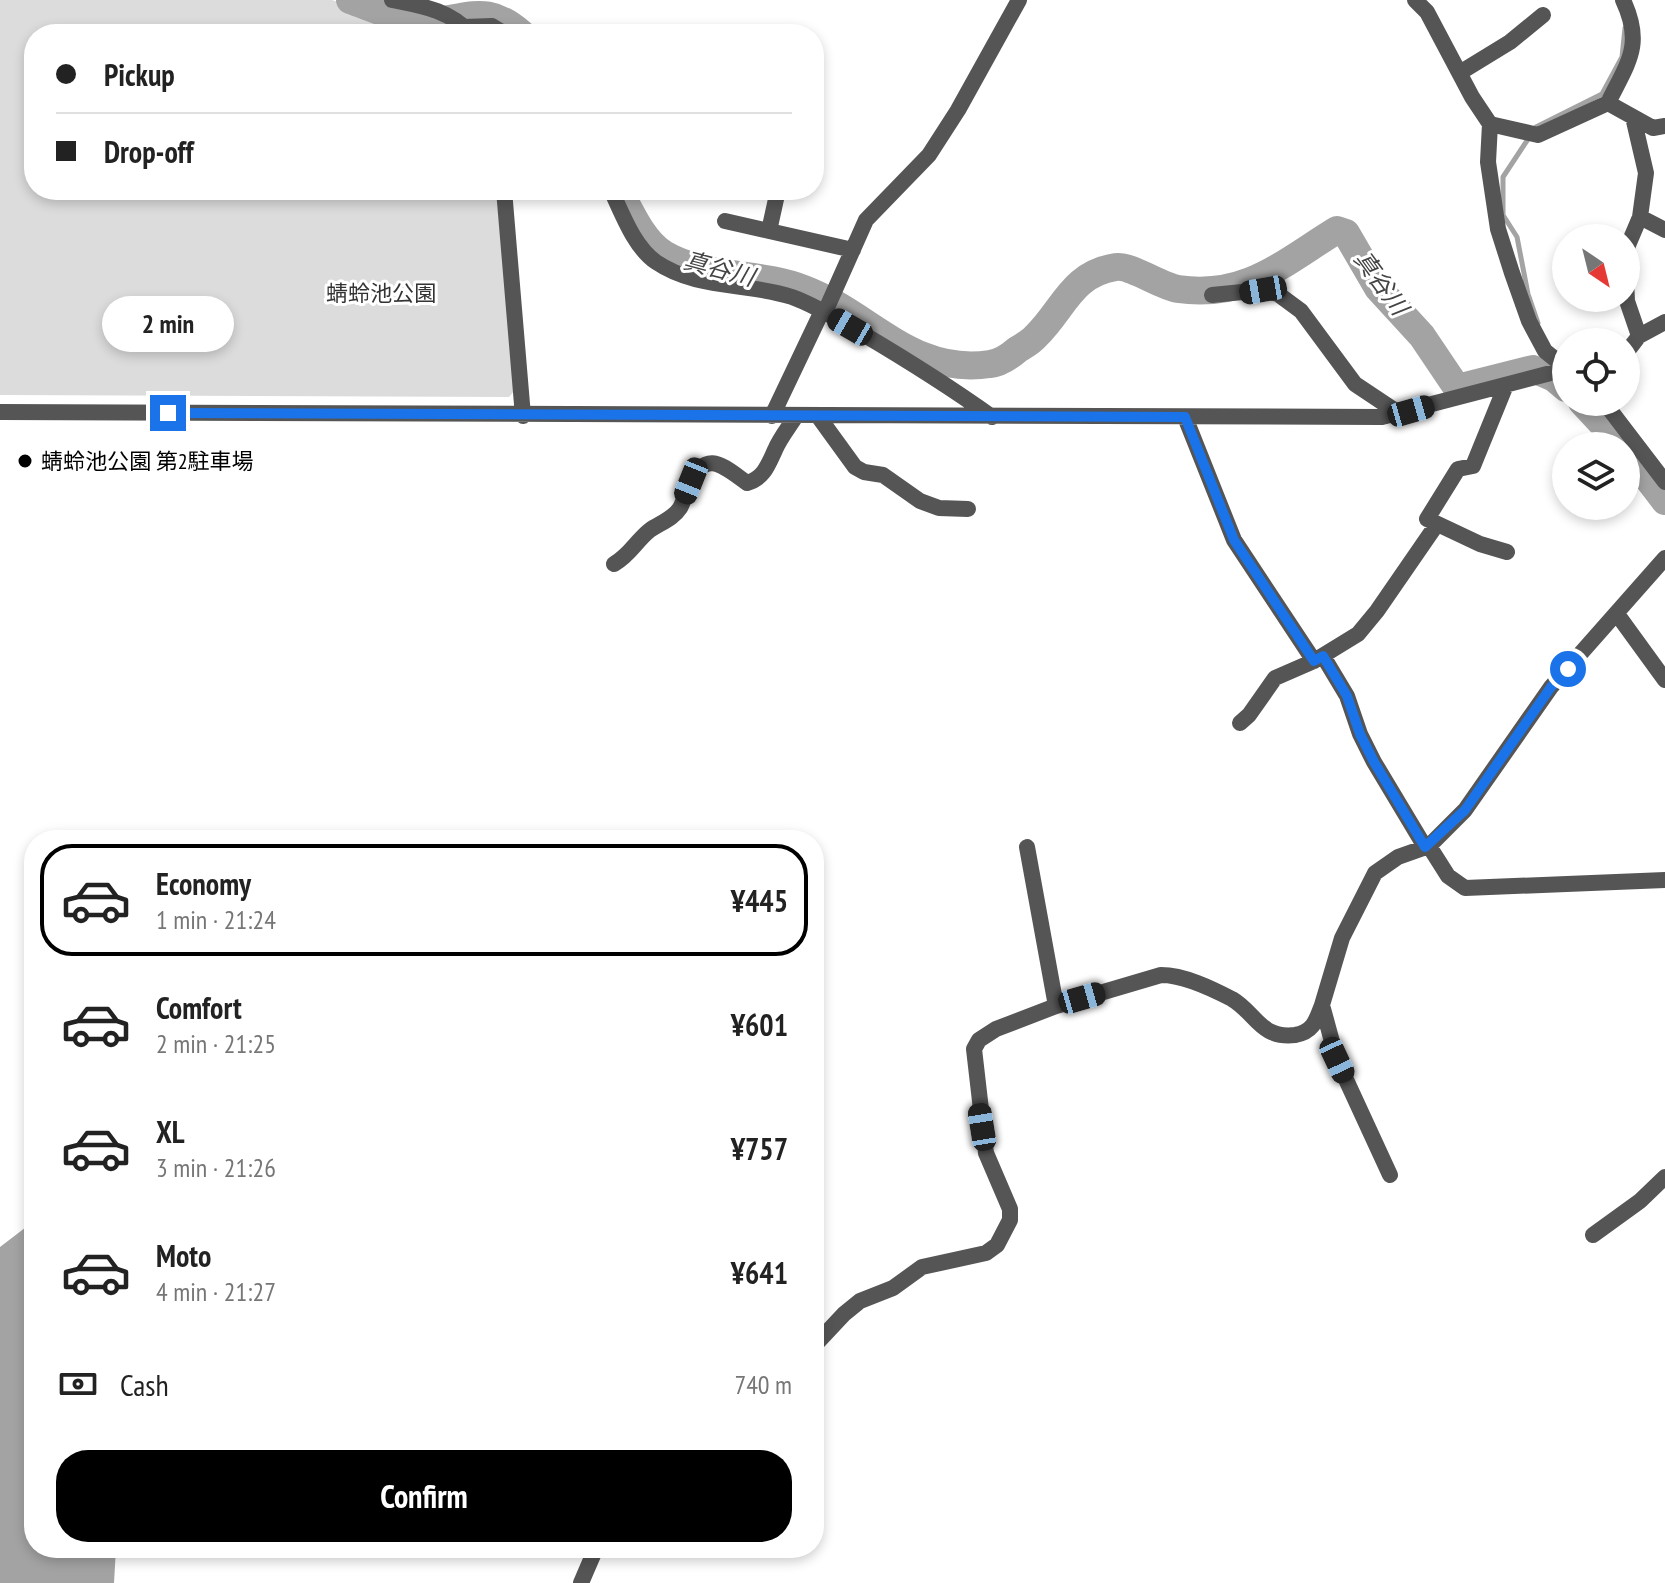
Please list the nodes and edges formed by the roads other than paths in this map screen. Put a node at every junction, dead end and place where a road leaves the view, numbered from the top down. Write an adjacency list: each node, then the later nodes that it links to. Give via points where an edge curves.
1 (392, 0): 6 (street)
2 (1019, 0): 21 (street, via 929,155 866,220)
3 (1415, 0): 5 (street)
4 (1623, 0): 9 (street, via 1635,39)
5 (1432, 6): 8 (street)
6 (452, 8)
7 (1543, 15): 8 (street)
8 (1461, 72): 11 (street)
9 (1608, 103): 10 (street); 11 (street, via 1538,135)
10 (1633, 117): 12 (street, via 1653,128); 16 (street, via 1646,173)
11 (1490, 124): 26 (street, via 1488,162 1502,244 1529,321)
12 (1665, 126)
13 (505, 200): 31 (street)
14 (616, 200): 23 (street, via 653,261 676,274 789,296)
15 (776, 200): 20 (street)
16 (1640, 217): 18 (street); 19 (street)
17 (725, 221): 20 (street)
18 (1637, 224)
19 (1665, 230)
20 (769, 231): 21 (street)
21 (853, 250): 23 (street)
22 (1212, 295): 30 (street, via 1263,290 1278,294 1301,311 1355,384)
23 (824, 312): 32 (street); 36 (street, via 925,370)
24 (1665, 322): 25 (street)
25 (1640, 335)
26 (1552, 358)
27 (1552, 372): 28 (street)
28 (1506, 385): 30 (street); 40 (street, via 1473,466 1458,469 1427,519)
29 (0, 412): 31 (street)
30 (1400, 414): 37 (street)
31 (523, 416): 32 (street)
32 (772, 416): 33 (street)
33 (796, 416): 34 (street); 43 (street, via 757,480 747,483 709,462 691,481 680,509)
34 (818, 416): 36 (street); 39 (street, via 855,467 883,475 920,501)
35 (1615, 416): 38 (street)
36 (992, 417): 37 (street)
37 (1185, 417): 45 (street, via 1234,540)
38 (1665, 482)
39 (968, 509)
40 (1437, 524): 41 (street); 45 (street, via 1358,634)
41 (1507, 552)
42 (1665, 558): 44 (street)
43 (614, 564)
44 (1617, 614): 46 (street); 48 (street, via 1551,687 1465,810)
45 (1318, 658): 47 (street, via 1275,678); 48 (street, via 1347,696 1374,762)
46 (1665, 680)
47 (1240, 723)
48 (1427, 846): 50 (street, via 1448,876 1465,888); 51 (street, via 1375,873 1342,938)
49 (1027, 847): 52 (street)
50 (1665, 880)
51 (1322, 1005): 52 (street, via 1313,1028 1302,1034 1271,1034 1234,1001 1177,975 1161,975); 53 (street, via 1337,1060)
52 (1056, 1006): 56 (street, via 996,1029 974,1049 986,1153 1010,1209 997,1245 978,1255 922,1267 893,1288 860,1301)
53 (1390, 1175)
54 (1665, 1177): 55 (street)
55 (1593, 1235)
56 (824, 1335)
57 (592, 1558): 58 (street)
58 (581, 1583)

